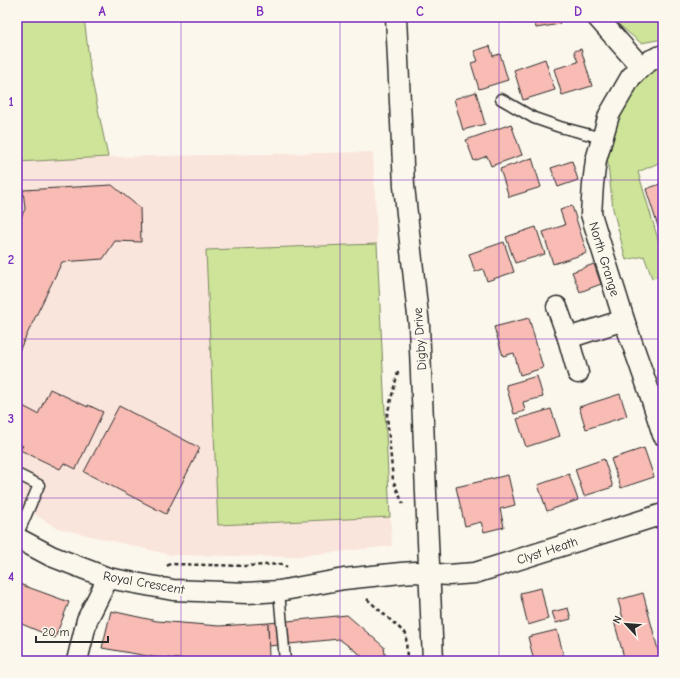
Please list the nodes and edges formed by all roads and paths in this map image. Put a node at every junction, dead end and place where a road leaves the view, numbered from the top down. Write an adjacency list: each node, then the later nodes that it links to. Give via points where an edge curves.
1 (396, 17): 19 (street, Digby Drive, via 404,186 419,325)
2 (597, 17): 4 (street)
3 (663, 54): 4 (street, North Grange)
4 (641, 67): 6 (street, North Grange, via 631,77 609,115)
5 (500, 99): 6 (lane, via 534,118)
6 (602, 138): 8 (street, North Grange, via 596,160 591,214)
7 (557, 308): 9 (street)
8 (624, 320): 9 (street); 12 (street, North Grange)
9 (568, 338): 11 (street)
10 (399, 369): 14 (path, via 387,415 393,480)
11 (578, 373)
12 (663, 435)
13 (17, 474): 16 (lane, via 39,485)
14 (404, 506)
15 (663, 514): 19 (street, Clyst Heath, via 476,573)
16 (17, 537): 20 (street, Royal Crescent, via 51,556)
17 (165, 567): 18 (path, via 170,564 282,564)
18 (292, 569)
19 (430, 574): 21 (street, Royal Crescent, via 415,572); 26 (street, Digby Drive)
20 (108, 578): 22 (street, Royal Crescent, via 173,590 247,593); 23 (street, via 87,620)
21 (344, 579): 22 (street, Royal Crescent); 25 (path, via 406,634)
22 (279, 590): 24 (lane)
23 (77, 661)
24 (284, 661)
25 (407, 661)
26 (433, 661)

